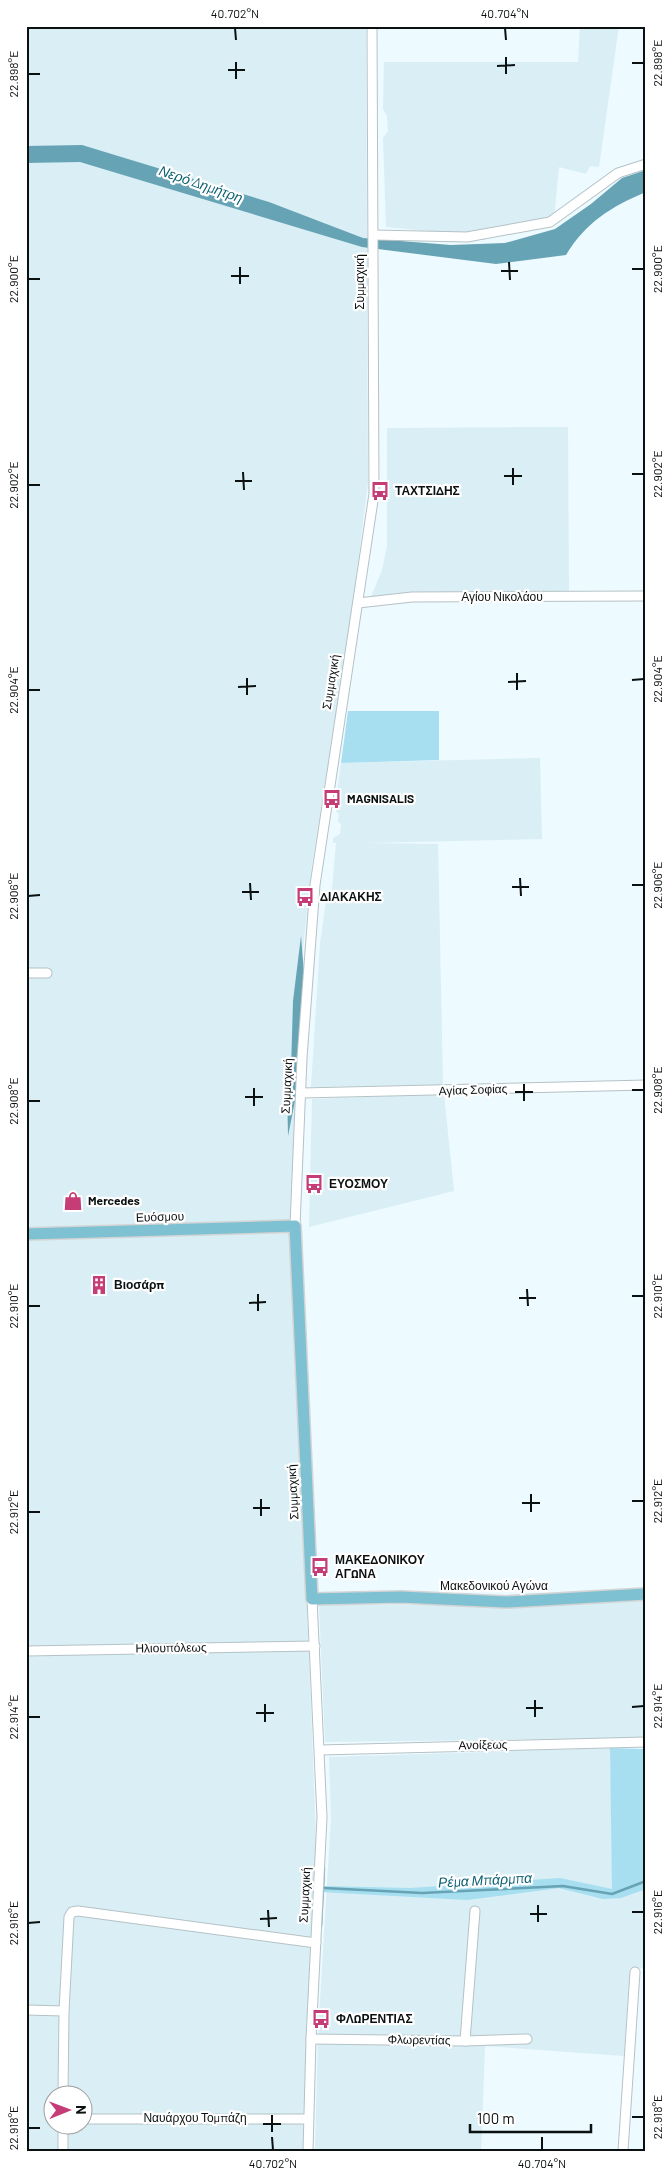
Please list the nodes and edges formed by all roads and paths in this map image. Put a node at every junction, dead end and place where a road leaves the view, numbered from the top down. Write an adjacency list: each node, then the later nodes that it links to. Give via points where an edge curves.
1 (372, 26): 3 (street, Συμμαχική)
2 (646, 164): 3 (street, via 618,173 550,222 467,237)
3 (374, 235): 5 (street, Συμμαχική, via 374,494)
4 (646, 596): 5 (street, Αγίου Νικολάου, via 412,597)
5 (358, 603): 9 (street, Συμμαχική, via 315,885)
6 (26, 973): 7 (street)
7 (47, 973)
8 (646, 1086): 9 (street, Αγίας Σοφίας)
9 (301, 1093): 10 (street, Συμμαχική)
10 (295, 1226): 11 (main road, Ευόσμου); 13 (main road, Συμμαχική)
11 (26, 1234)
12 (646, 1594): 13 (main road, Μακεδονικού Αγώνα, via 515,1602 400,1597)
13 (312, 1599): 14 (street, Συμμαχική)
14 (315, 1646): 15 (street, Ηλιουπόλεως); 17 (street, Συμμαχική)
15 (26, 1651)
16 (646, 1742): 17 (street, Ανοίξεως)
17 (320, 1750): 19 (street, Συμμαχική, via 322,1817)
18 (475, 1911): 25 (street)
19 (316, 1943): 22 (street, via 72,1912 69,1917); 23 (street, Συμμαχική)
20 (635, 1972): 32 (street)
21 (26, 2010): 22 (street)
22 (64, 2011): 26 (street)
23 (310, 2039): 25 (street, Φλωρεντίας); 28 (street, Συμμαχική)
24 (527, 2039): 25 (street, Φλωρεντίας)
25 (465, 2041)
26 (63, 2084)
27 (92, 2119): 28 (street, Ναυάρχου Τομπάζη)
28 (308, 2119): 31 (street, Συμμαχική)
29 (63, 2134): 30 (street)
30 (63, 2151)
31 (308, 2151)
32 (623, 2151)

